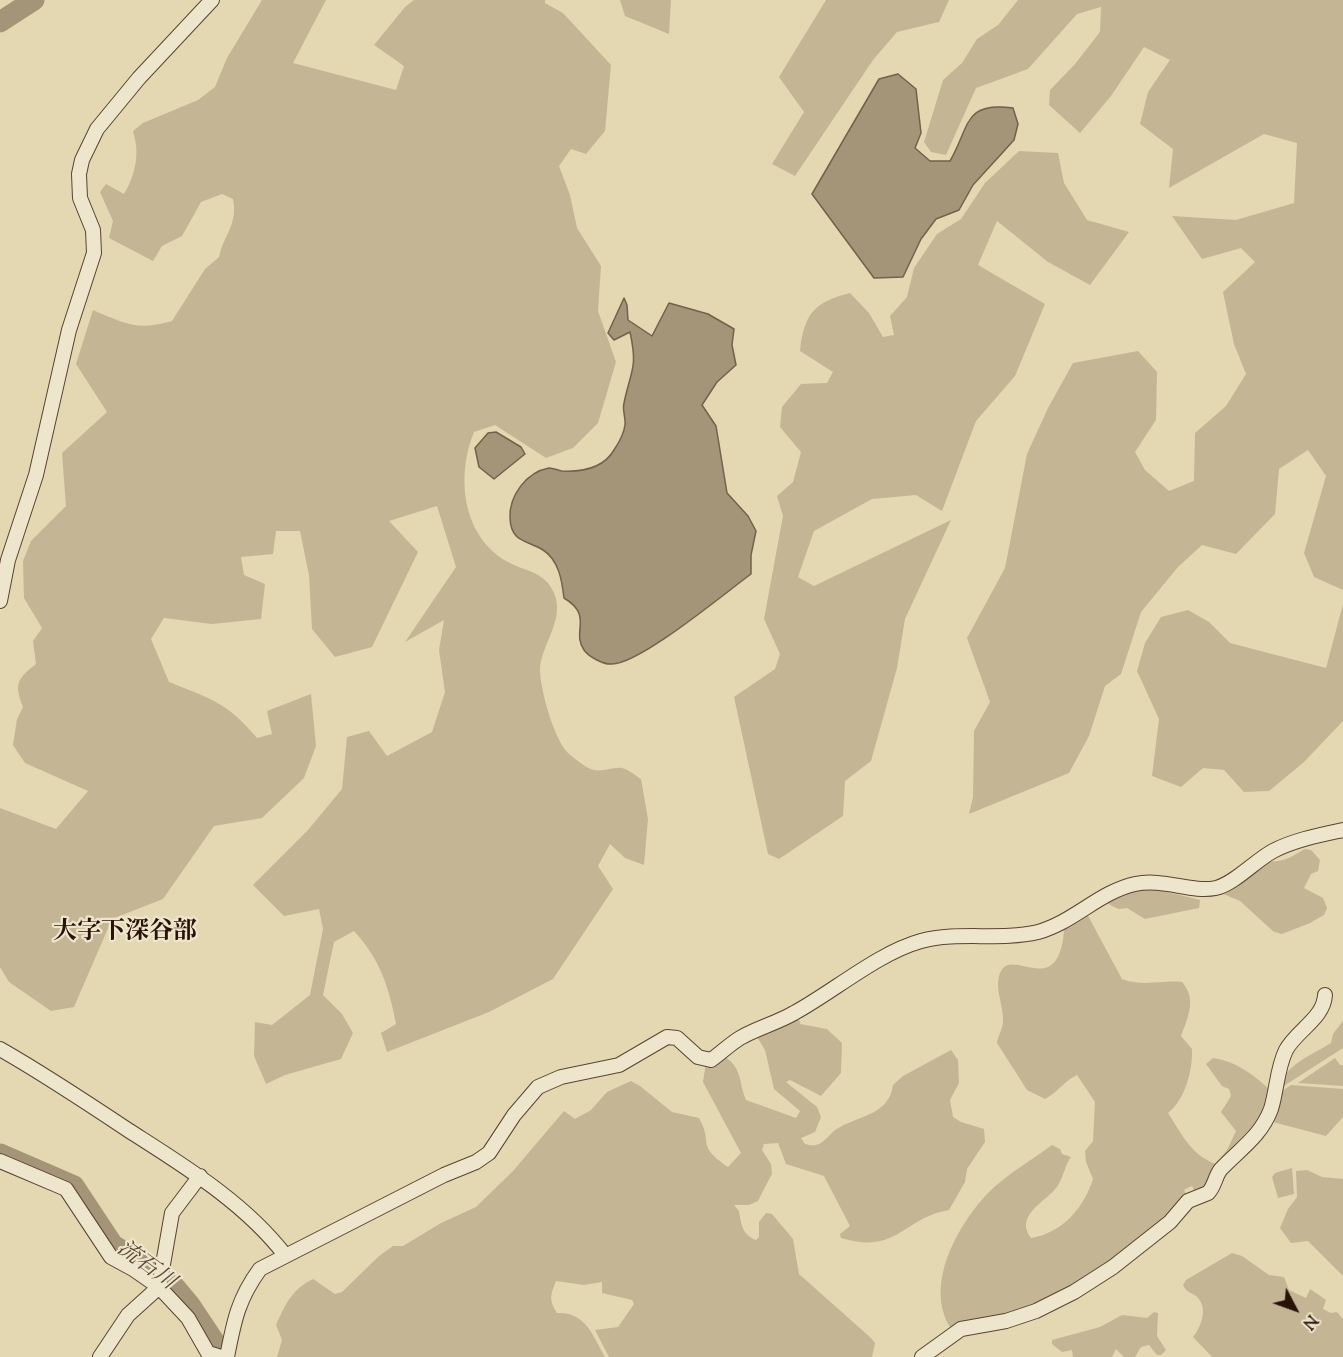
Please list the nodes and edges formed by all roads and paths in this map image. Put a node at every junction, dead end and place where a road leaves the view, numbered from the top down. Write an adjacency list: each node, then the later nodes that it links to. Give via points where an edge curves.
1 (212, 0): 2 (street, via 97,129 82,160 81,198 93,230 94,253 69,330 36,475 8,560)
2 (0, 601)
3 (1343, 830): 8 (street, via 1275,850 1214,888 1161,882 1134,885 1108,893 1068,921 1038,932 920,941 873,964 794,1013 740,1038 711,1060 698,1057 677,1038 667,1037 619,1065 561,1077 538,1087 489,1153 476,1162)
4 (1325, 995): 13 (street, via 1317,1014 1286,1050 1270,1110 1260,1129 1221,1169 1208,1193 1188,1201 1170,1222 1074,1292 1006,1321 961,1329)
5 (0, 1049): 7 (street)
6 (0, 1161): 9 (street, via 66,1189 111,1257)
7 (200, 1176): 8 (street, via 268,1233); 9 (street, via 172,1213)
8 (285, 1255): 12 (street, via 260,1269 246,1289 236,1310)
9 (159, 1287): 10 (street, via 188,1318); 11 (street, via 128,1315)
10 (214, 1355)
11 (100, 1357)
12 (227, 1357)
13 (922, 1357)

